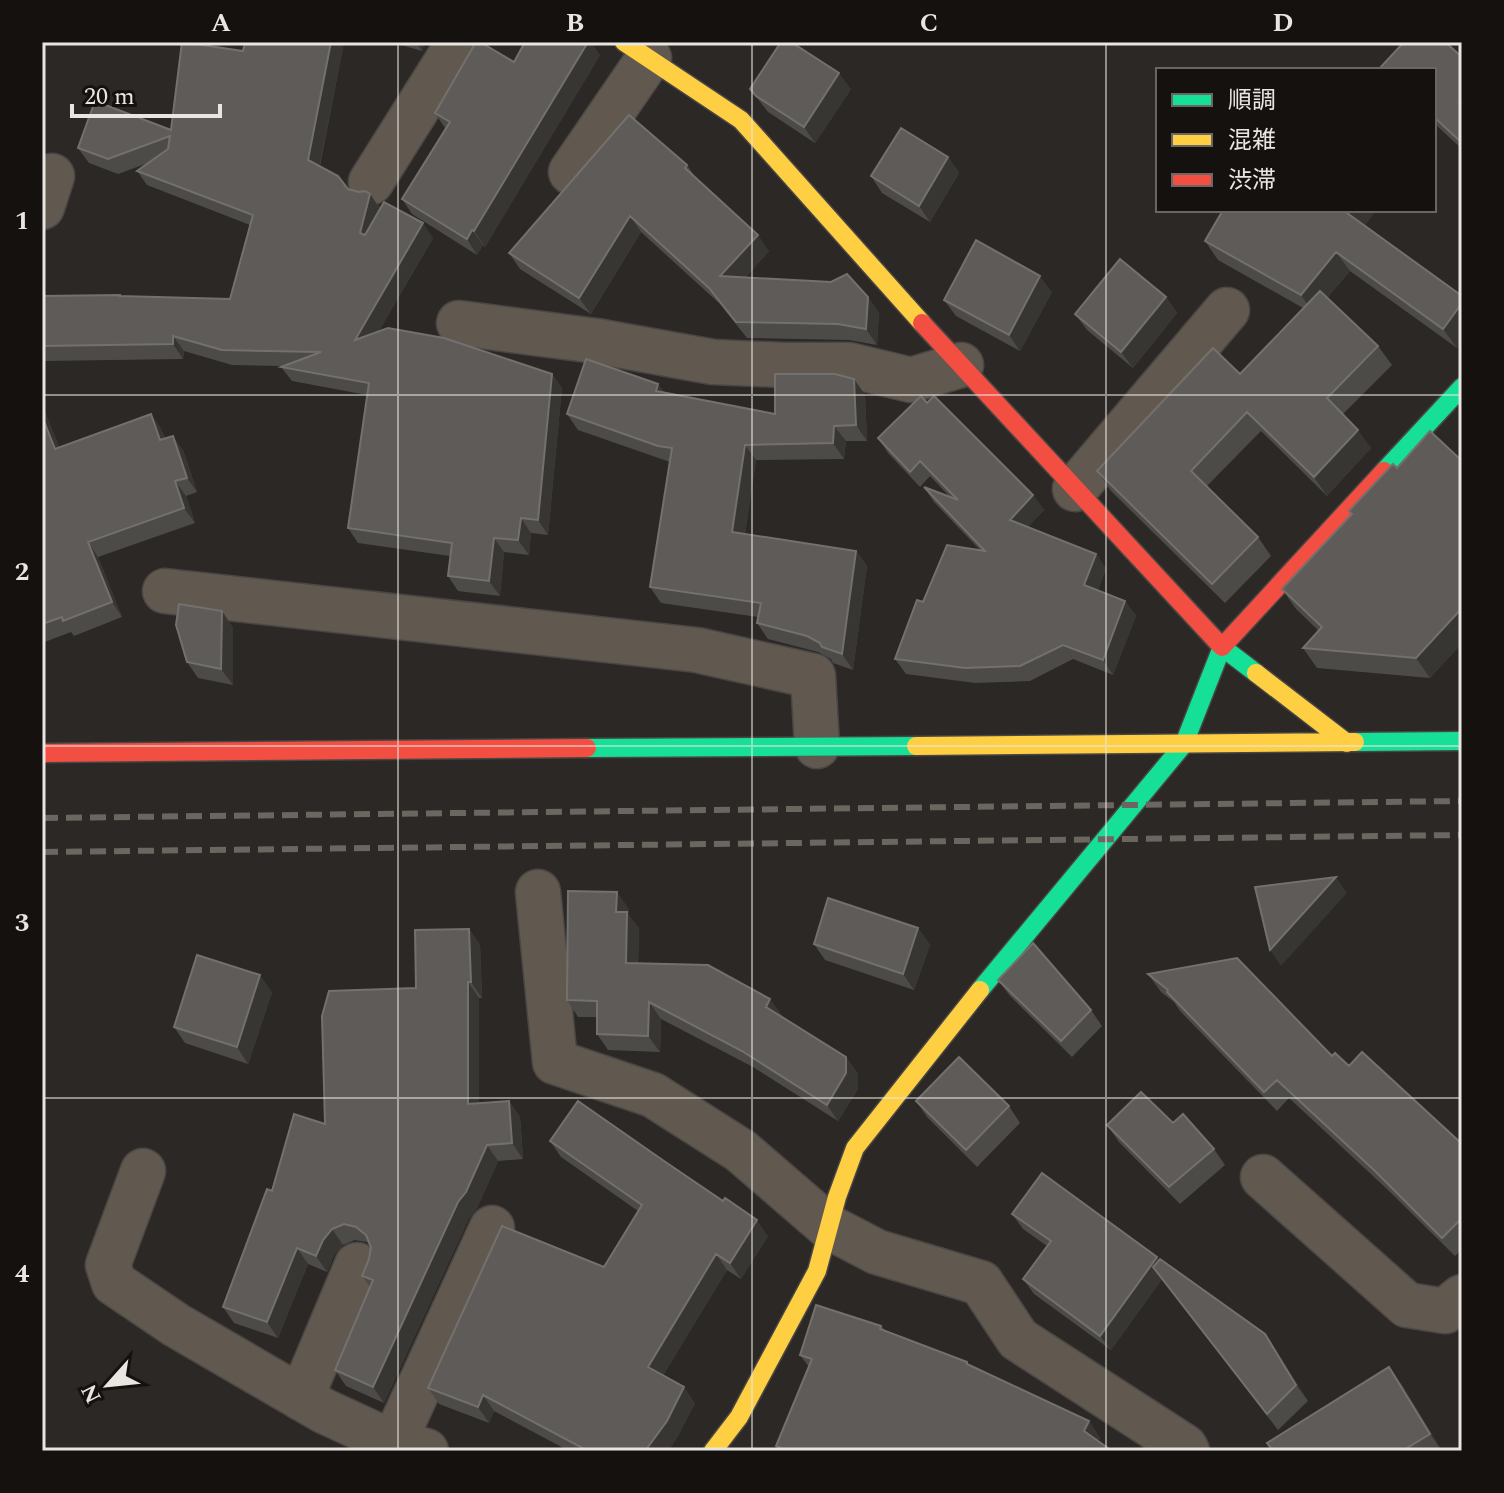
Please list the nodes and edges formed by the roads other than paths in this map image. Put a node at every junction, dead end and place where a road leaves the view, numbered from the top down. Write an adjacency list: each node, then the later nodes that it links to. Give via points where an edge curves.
1 (459, 42): 4 (street)
2 (636, 50): 3 (street); 7 (street, via 741,120)
3 (571, 172)
4 (371, 182)
5 (1227, 310): 9 (street)
6 (459, 323): 7 (street, via 713,362 849,365 911,380)
7 (961, 365): 9 (street)
8 (1462, 387): 11 (street)
9 (1075, 489): 11 (street)
10 (165, 591): 15 (street, via 697,650 813,676)
11 (1222, 647): 13 (street); 14 (street)
12 (1462, 741): 13 (street)
13 (1347, 743): 14 (street)
14 (1184, 744): 15 (street); 20 (street, via 855,1148)
15 (817, 746): 16 (street)
16 (42, 753)
17 (538, 892): 20 (street, via 555,1062 653,1095 741,1151)
18 (143, 1171): 24 (street, via 108,1265 114,1283)
19 (1263, 1177): 23 (street, via 1407,1305)
20 (829, 1227): 26 (street, via 817,1271 739,1417); 27 (street, via 877,1252 981,1283 1018,1339)
21 (492, 1228): 25 (street)
22 (357, 1265): 24 (street)
23 (1456, 1315)
24 (301, 1398): 25 (street)
25 (410, 1446)
26 (713, 1451)
27 (1187, 1451)

